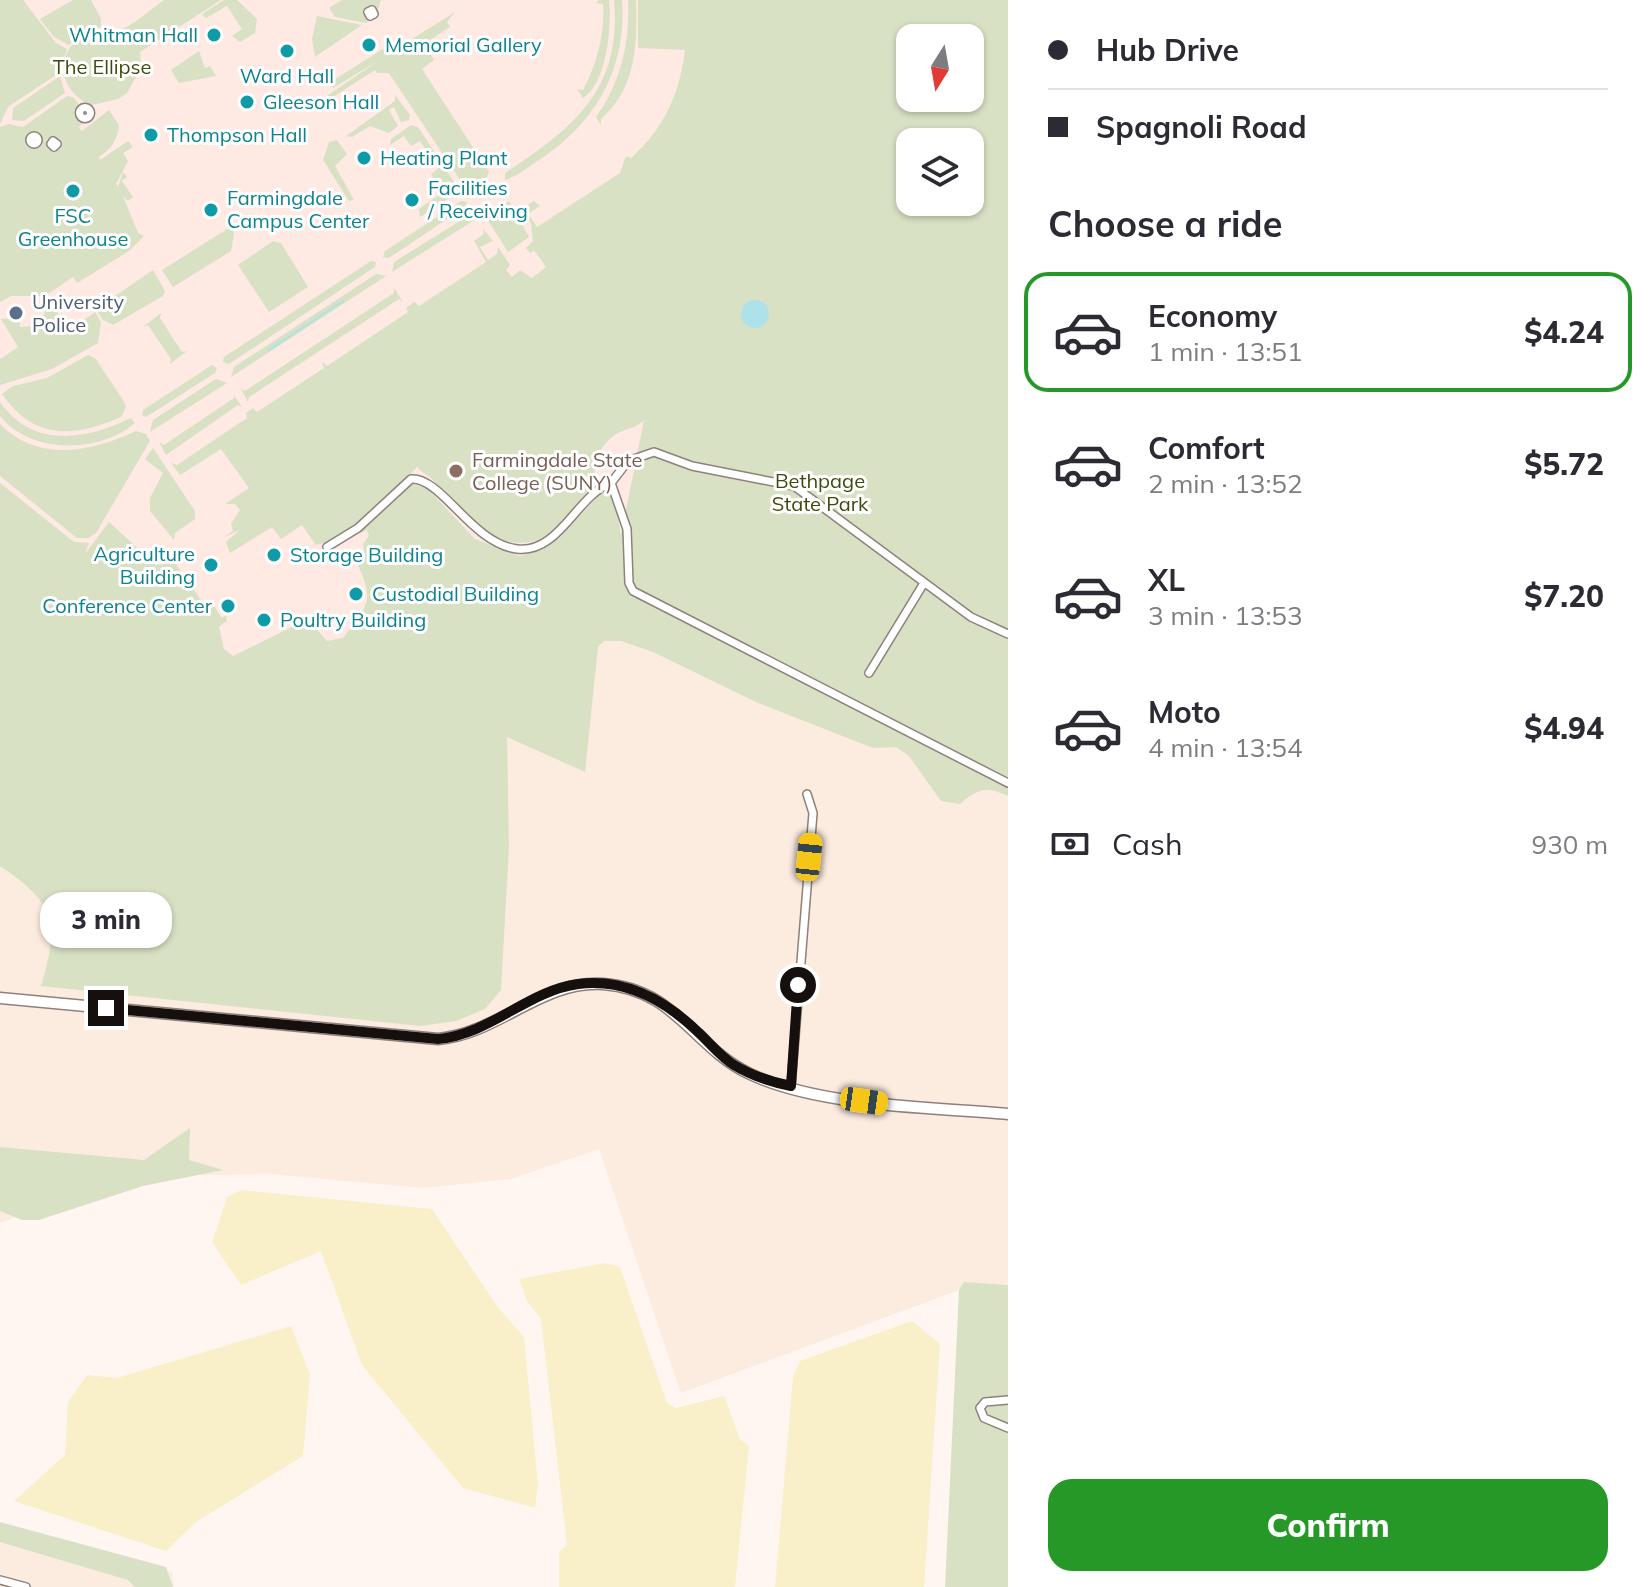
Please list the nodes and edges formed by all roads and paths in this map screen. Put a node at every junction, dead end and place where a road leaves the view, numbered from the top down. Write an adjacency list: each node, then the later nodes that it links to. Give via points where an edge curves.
1 (611, 483): 2 (street, via 594,491 576,516 547,539 530,549 517,549 491,541 427,483 411,479 358,528); 3 (street, via 628,461 654,452 692,466 794,486); 6 (street, via 627,529 633,591)
2 (327, 547)
3 (924, 583): 4 (street, via 971,617); 5 (street)
4 (1008, 634)
5 (869, 673)
6 (1008, 783)
7 (807, 794): 9 (street, via 813,813)
8 (0, 998): 9 (main road, via 438,1039 478,1031 555,990 606,984 658,1000 734,1065)
9 (791, 1086): 10 (main road, via 872,1102)
10 (1008, 1114)
11 (1008, 1400): 12 (street, via 985,1402 980,1408 984,1418)
12 (1008, 1428)
13 (0, 1580): 14 (street)
14 (26, 1587)

